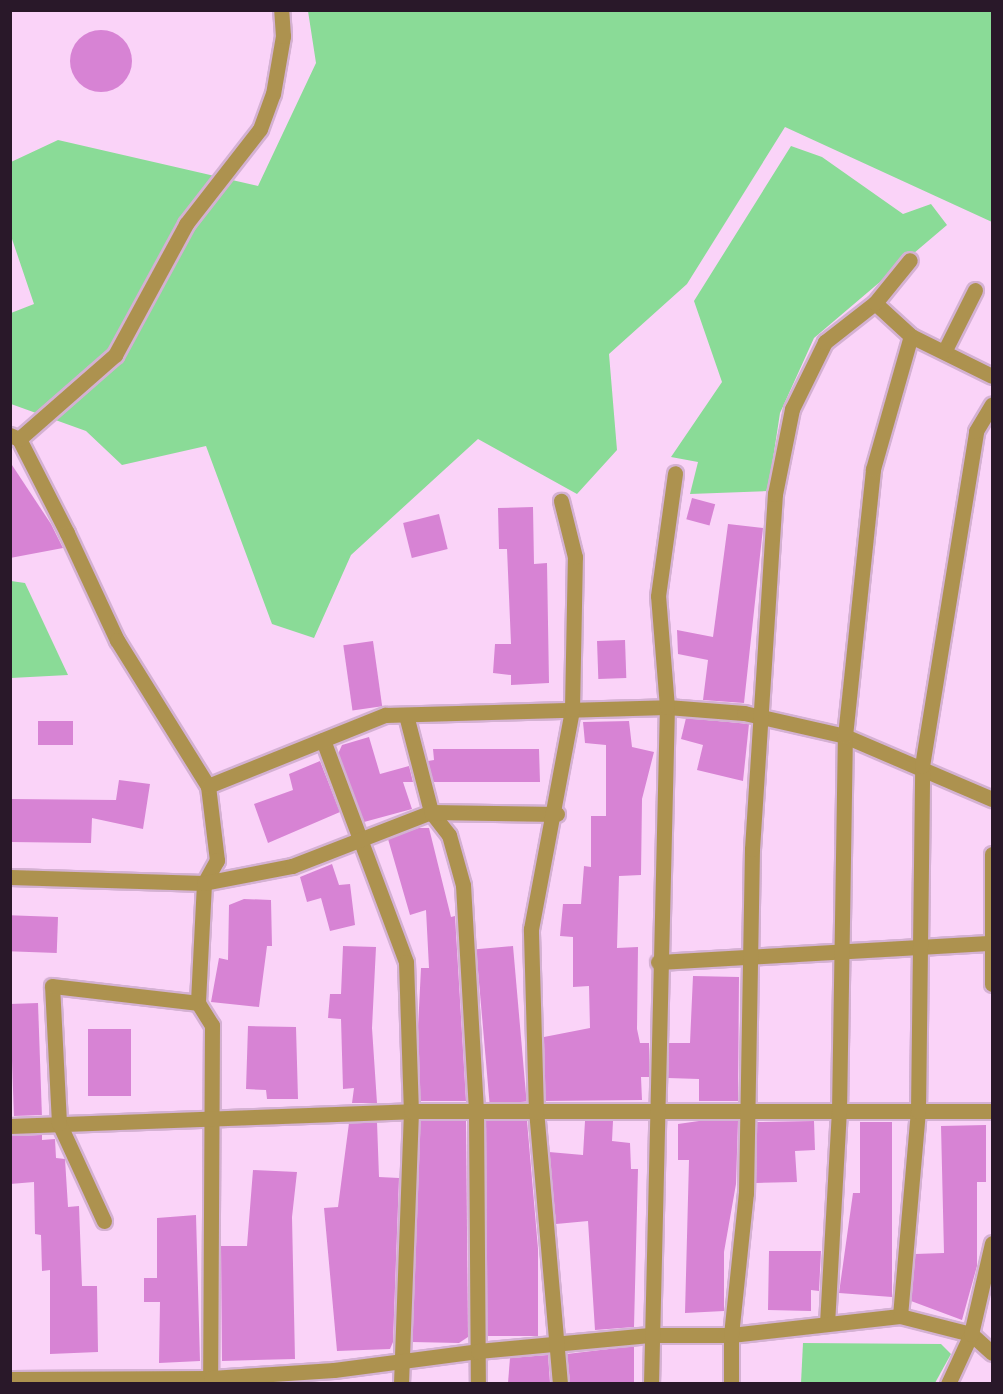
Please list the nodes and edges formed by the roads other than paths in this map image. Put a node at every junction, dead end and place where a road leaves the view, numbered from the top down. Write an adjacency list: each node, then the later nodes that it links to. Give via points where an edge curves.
1 (281, 10): 9 (street, via 275,82 260,129 186,224 115,355)
2 (910, 260): 4 (street)
3 (975, 290): 6 (street)
4 (874, 303): 5 (street); 15 (street, via 825,342 792,409 775,494)
5 (911, 336): 6 (street); 16 (street, via 873,469)
6 (945, 350): 7 (street)
7 (993, 376)
8 (993, 404): 18 (street, via 976,431)
9 (15, 437): 19 (street, via 117,640)
10 (675, 473): 12 (street, via 658,596)
11 (561, 501): 13 (street, via 575,557)
12 (667, 707): 13 (street); 15 (street); 31 (street)
13 (572, 710): 14 (street); 22 (street)
14 (406, 715): 17 (street, via 385,715); 21 (street)
15 (760, 717): 16 (street); 30 (street)
16 (845, 736): 18 (street); 29 (street)
17 (323, 740): 19 (street); 23 (street)
18 (922, 766): 20 (street); 28 (street)
19 (207, 786): 26 (street, via 217,860)
20 (993, 799)
21 (431, 812): 22 (street); 23 (street); 35 (street, via 449,835 463,885)
22 (557, 814): 38 (street, via 531,929)
23 (362, 836): 26 (street, via 292,866); 34 (street, via 406,962)
24 (993, 854): 27 (street)
25 (10, 877): 26 (street)
26 (204, 883): 33 (street)
27 (989, 944): 28 (street); 32 (street)
28 (920, 946): 29 (street); 36 (street)
29 (840, 954): 30 (street); 40 (street)
30 (750, 959): 31 (street); 39 (street)
31 (658, 962): 41 (street)
32 (993, 984)
33 (198, 1003): 42 (street, via 212,1025); 43 (street, via 52,986)
34 (411, 1111): 35 (street); 42 (street); 55 (street)
35 (476, 1111): 38 (street); 53 (street)
36 (918, 1111): 37 (street); 40 (street); 47 (street)
37 (993, 1111)
38 (536, 1112): 41 (street); 52 (street)
39 (745, 1112): 40 (street); 41 (street); 51 (street, via 746,1193)
40 (838, 1112): 48 (street)
41 (654, 1113): 50 (street)
42 (210, 1115): 43 (street); 58 (street)
43 (59, 1123): 44 (street); 45 (street)
44 (10, 1126)
45 (104, 1221)
46 (993, 1243): 49 (street)
47 (900, 1316): 48 (street); 49 (street)
48 (827, 1324): 51 (street)
49 (971, 1334): 54 (street); 64 (street)
50 (652, 1335): 51 (street); 52 (street); 62 (street)
51 (730, 1335): 63 (street)
52 (560, 1343): 53 (street); 61 (street)
53 (478, 1351): 55 (street); 60 (street)
54 (993, 1353)
55 (403, 1358): 56 (street); 59 (street)
56 (333, 1377): 58 (street)
57 (10, 1378): 58 (street)
58 (211, 1381)
59 (401, 1383)
60 (477, 1383)
61 (560, 1383)
62 (651, 1383)
63 (731, 1383)
64 (948, 1383)

